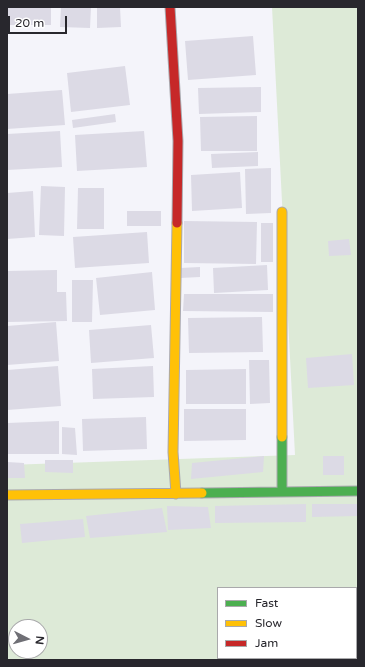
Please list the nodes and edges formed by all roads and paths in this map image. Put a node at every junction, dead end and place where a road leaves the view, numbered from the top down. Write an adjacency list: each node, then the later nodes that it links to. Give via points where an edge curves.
1 (170, 7): 5 (street, via 178,141 173,452)
2 (282, 212): 4 (street)
3 (358, 490): 4 (street)
4 (282, 492): 5 (street)
5 (176, 494): 6 (street)
6 (7, 495)

